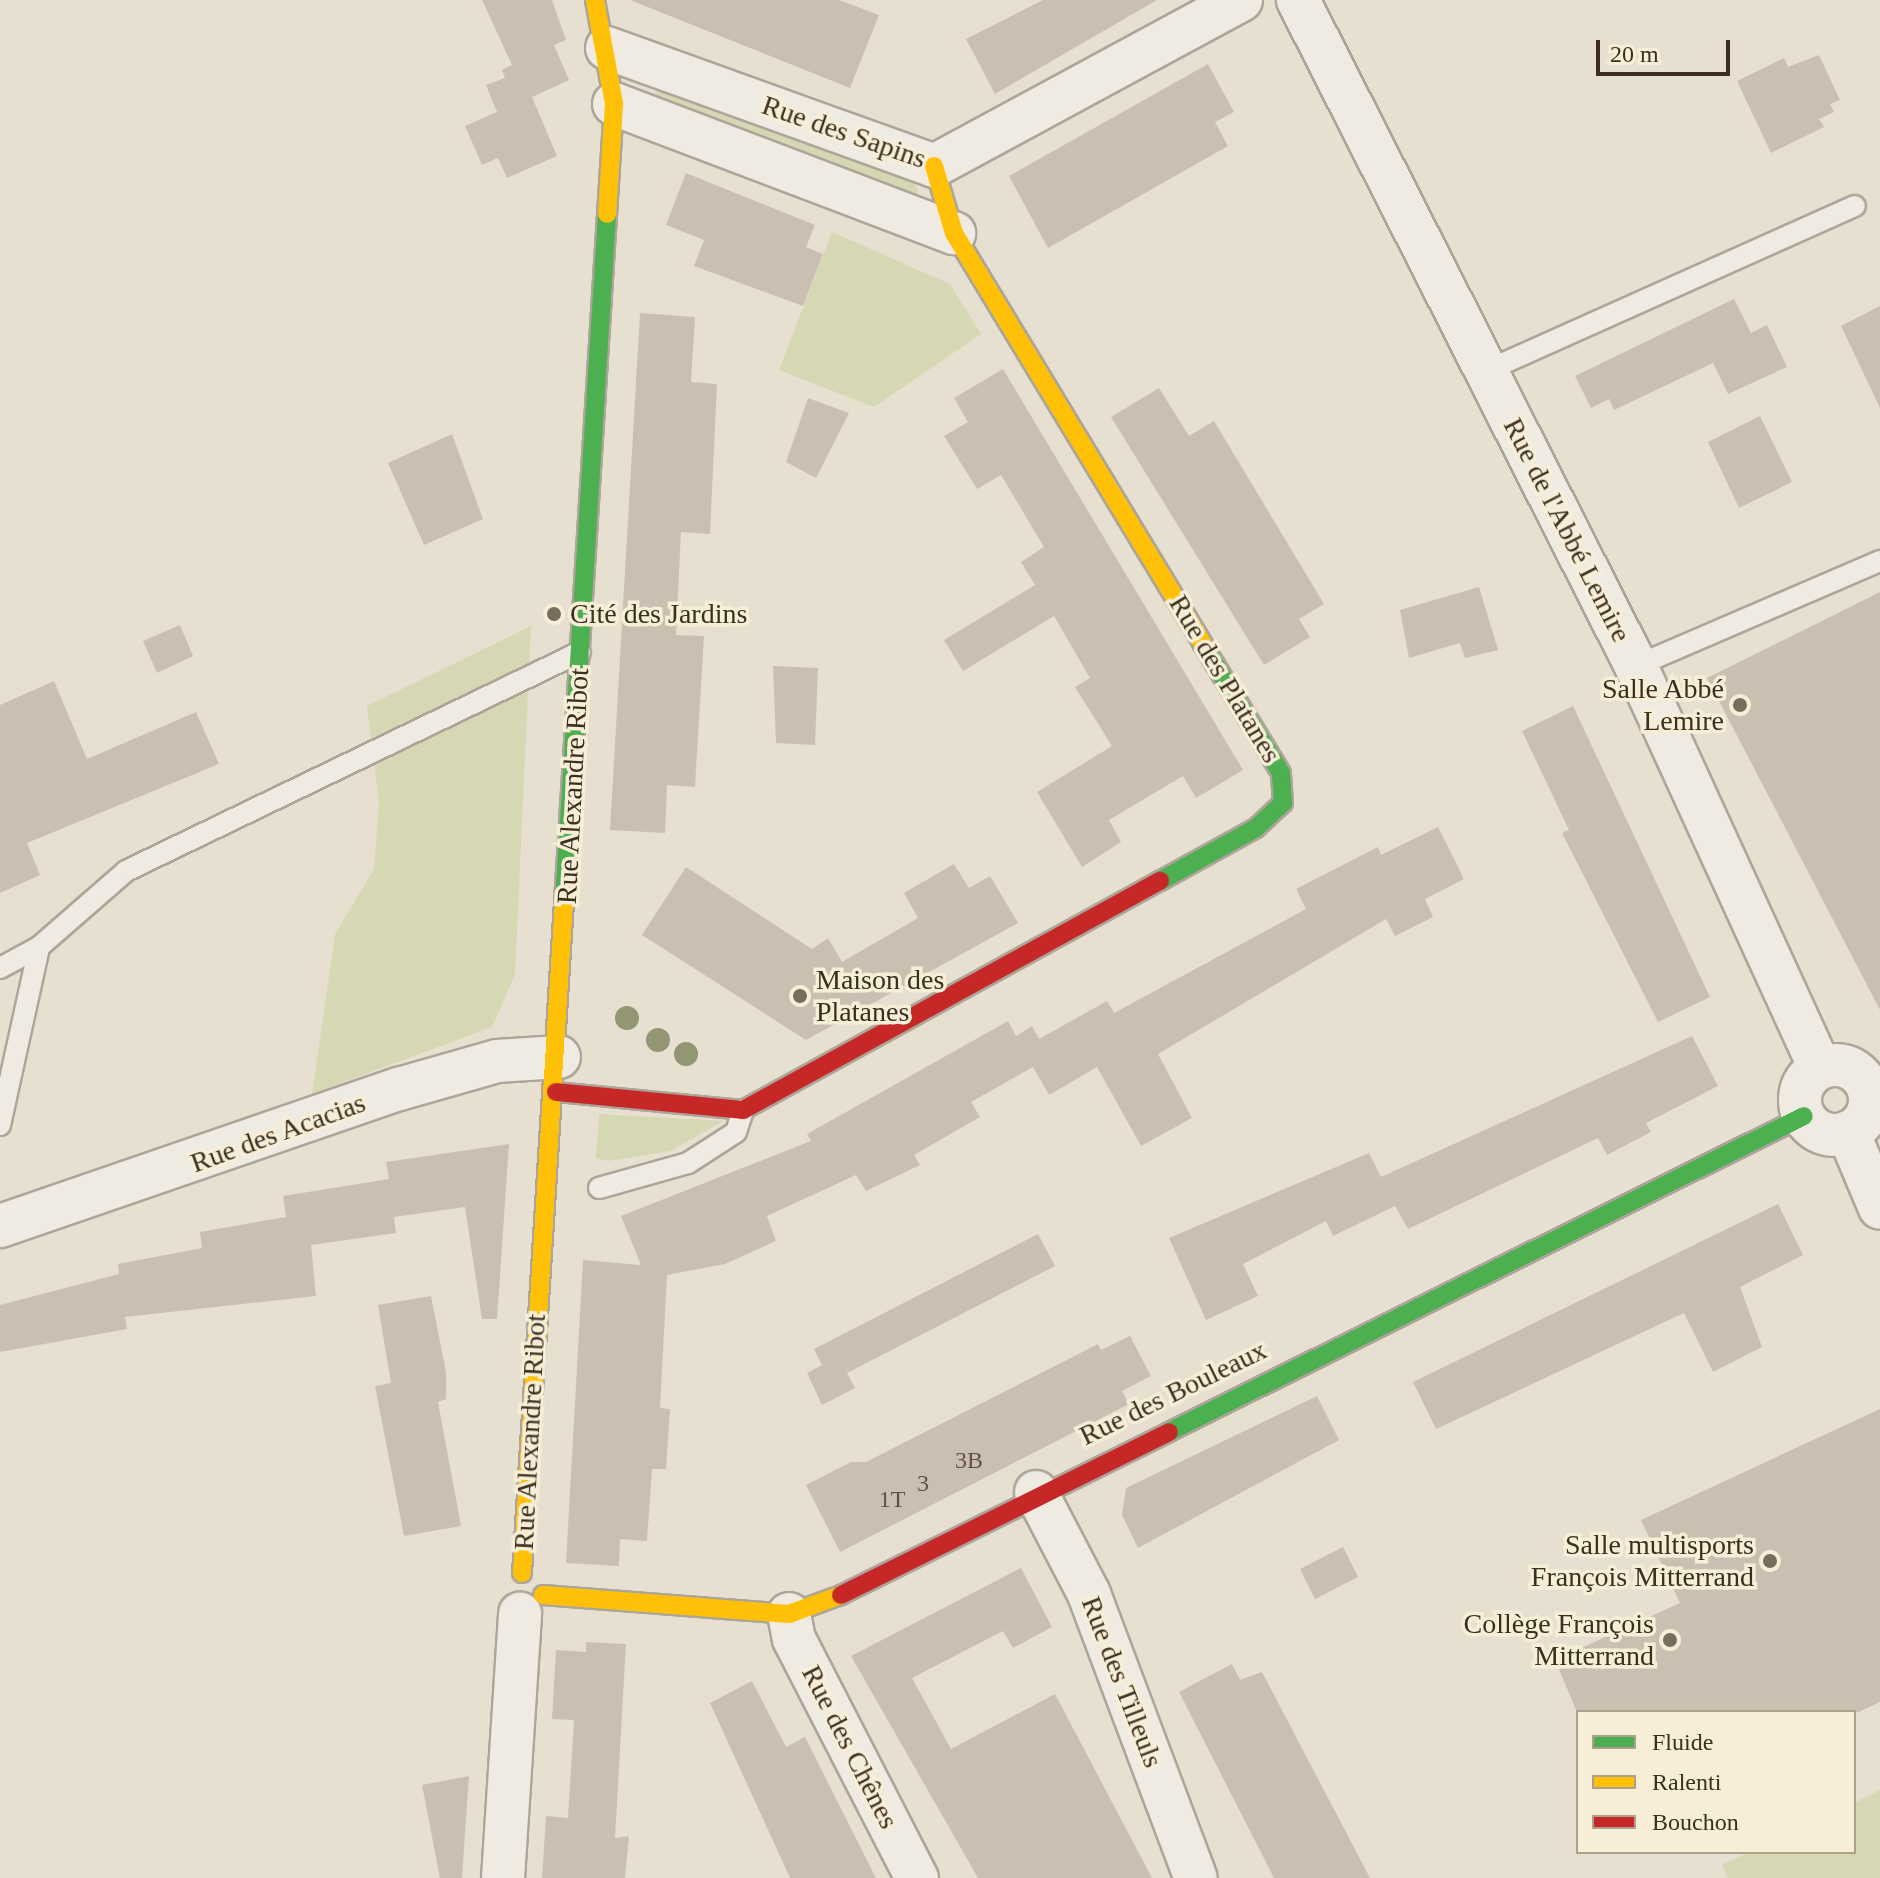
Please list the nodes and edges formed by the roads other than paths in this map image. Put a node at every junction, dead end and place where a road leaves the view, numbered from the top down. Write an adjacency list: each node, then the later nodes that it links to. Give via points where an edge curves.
1 (595, 0): 4 (street, Rue Alexandre Ribot)
2 (1241, 0): 6 (street, Rue des Sapins)
3 (1298, 0): 9 (street, Rue de l'Abbé Lemire)
4 (607, 48): 5 (street, Rue Alexandre Ribot); 6 (street, Rue des Sapins)
5 (614, 104): 8 (street, Rue des Sapins); 11 (street, Rue Alexandre Ribot)
6 (934, 166): 8 (street)
7 (1855, 206): 9 (lane)
8 (954, 233): 18 (street, Rue des Platanes, via 1281,773 1283,803 1256,828)
9 (1486, 371): 12 (street, Rue de l'Abbé Lemire)
10 (1880, 561): 12 (lane)
11 (580, 652): 13 (lane, via 126,871); 17 (street, Rue Alexandre Ribot)
12 (1636, 666): 15 (street, Rue de l'Abbé Lemire)
13 (39, 947): 14 (lane); 20 (lane)
14 (0, 968)
15 (1820, 1068): 16 (street); 19 (street, via 1800,1095)
16 (1870, 1070): 21 (street, via 1870,1107)
17 (558, 1075): 18 (street); 24 (street, Rue des Acacias, via 497,1061 399,1089); 26 (street, Rue Alexandre Ribot)
18 (743, 1110): 22 (lane, Rue des Platanes, via 736,1132 688,1163)
19 (1804, 1116): 21 (street, via 1819,1131); 25 (street, Rue des Bouleaux)
20 (0, 1125)
21 (1848, 1132): 23 (street)
22 (599, 1188)
23 (1880, 1208)
24 (0, 1226)
25 (1036, 1492): 27 (street, Rue des Bouleaux, via 821,1605); 30 (street, Rue des Tilleuls, via 1089,1594)
26 (528, 1594): 27 (street, Rue des Bouleaux); 28 (street, Rue Alexandre Ribot)
27 (789, 1614): 29 (street, Rue des Chênes, via 794,1639)
28 (503, 1878)
29 (917, 1878)
30 (1196, 1878)

